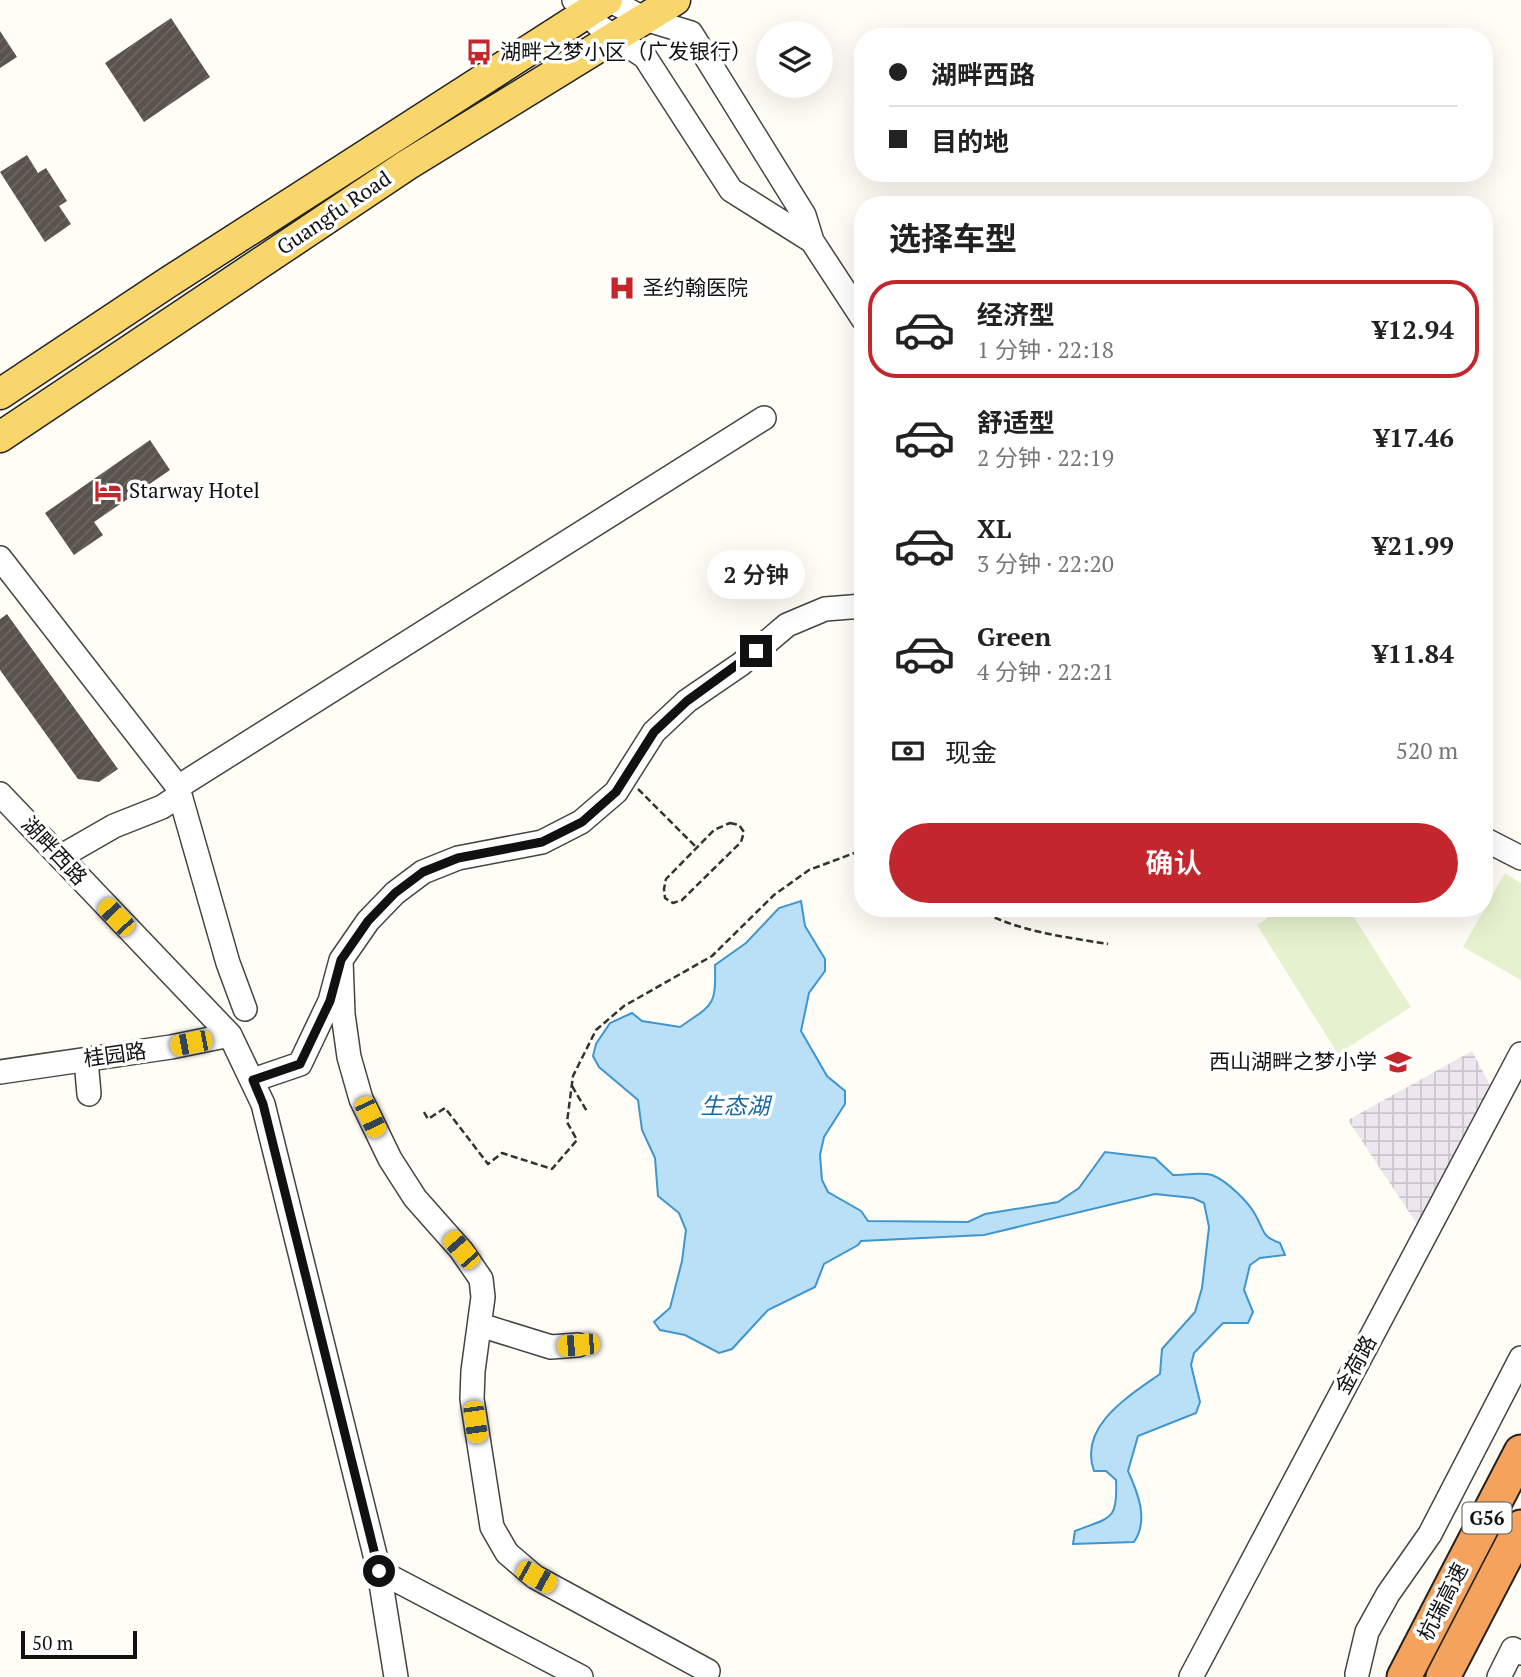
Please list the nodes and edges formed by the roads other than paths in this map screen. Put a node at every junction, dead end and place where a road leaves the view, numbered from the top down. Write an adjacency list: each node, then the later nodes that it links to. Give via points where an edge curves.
1 (675, 0): 3 (main road, Guangfu Road)
2 (594, 3): 3 (street); 4 (street); 7 (main road, Guangfu Road)
3 (645, 19): 4 (main road, Guangfu Road); 5 (street, via 691,33 804,215)
4 (614, 37): 5 (street, via 645,57 731,190); 9 (main road, Guangfu Road, via 407,165)
5 (812, 241): 6 (street)
6 (854, 304)
7 (0, 394)
8 (764, 418): 12 (street)
9 (0, 437)
10 (0, 558): 12 (street)
11 (854, 607): 17 (street, via 825,609 788,625 678,709 654,732 616,792 582,822 542,842 458,858 423,872 368,921)
12 (179, 791): 15 (street, via 162,807 114,826); 18 (street)
13 (0, 794): 15 (street, 湖畔西路)
14 (1493, 844): 16 (street)
15 (60, 857): 19 (street, 湖畔西路)
16 (1521, 858)
17 (341, 960): 23 (street, via 330,1001 300,1064); 25 (street, via 349,1057 361,1099 415,1198 481,1279)
18 (245, 1009)
19 (230, 1035): 21 (street, 桂园路); 23 (street, 湖畔西路)
20 (1521, 1054): 37 (street, 金荷路)
21 (86, 1060): 22 (street, 桂园路); 24 (street)
22 (0, 1072)
23 (253, 1080): 30 (street, 湖畔西路, via 263,1104)
24 (89, 1094)
25 (480, 1325): 26 (street, via 551,1348); 33 (street, via 472,1399 492,1527 507,1553 536,1577)
26 (578, 1345)
27 (1521, 1358): 34 (street, via 1430,1534 1367,1632)
28 (1521, 1452): 31 (highway, 杭瑞高速 / G56)
29 (1521, 1527): 39 (highway, 杭瑞高速 / G56)
30 (379, 1571): 35 (street, 湖畔西路); 36 (street)
31 (1455, 1579): 34 (highway, via 1426,1625); 38 (highway, 杭瑞高速 / G56)
32 (1521, 1653): 40 (street, via 1514,1650)
33 (708, 1671)
34 (1373, 1675)
35 (396, 1677)
36 (581, 1677)
37 (1191, 1677)
38 (1404, 1677)
39 (1443, 1677)
40 (1499, 1677)

